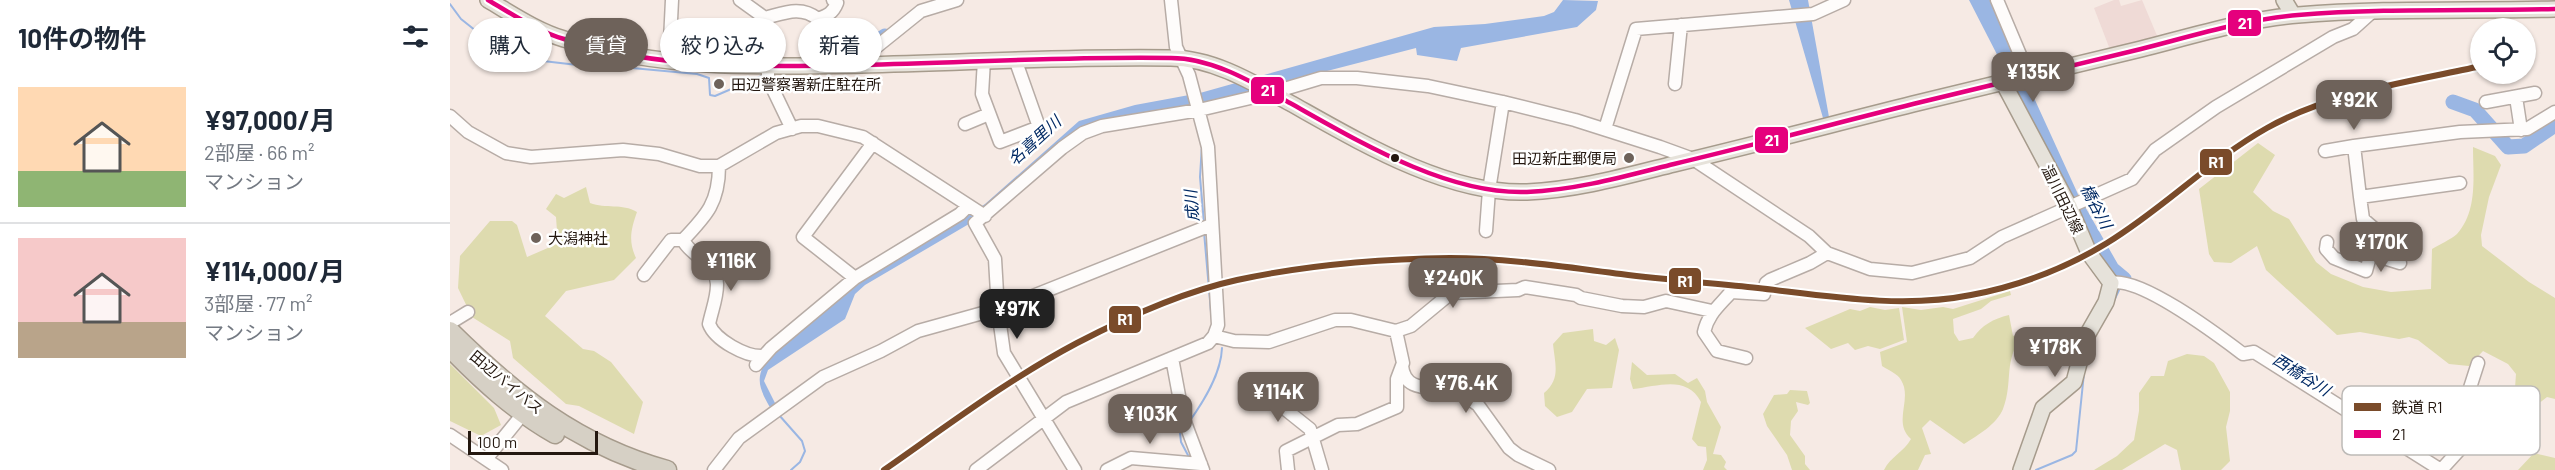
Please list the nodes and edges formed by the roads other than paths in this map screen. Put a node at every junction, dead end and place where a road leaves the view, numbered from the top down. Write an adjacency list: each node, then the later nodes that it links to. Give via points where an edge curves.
1 (488, 0): 19 (main road, via 558,38 607,52)
2 (672, 0): 13 (street)
3 (740, 0): 4 (street, via 765,18 792,10 807,11 818,19 834,10 837,3)
4 (833, 0)
5 (957, 0): 15 (street, via 921,11)
6 (1171, 0): 16 (street)
7 (1844, 0): 14 (street, via 1813,14)
8 (1997, 0): 24 (street)
9 (2284, 0): 12 (main road)
10 (2555, 9): 11 (main road)
11 (2373, 11): 12 (main road); 48 (street, via 2353,29 2216,107 2155,150 2132,179)
12 (2293, 15): 24 (main road)
13 (671, 18)
14 (1682, 26): 26 (street); 38 (street, via 1636,29)
15 (882, 42)
16 (1180, 58): 17 (main road); 27 (main road, via 1241,77); 32 (street)
17 (1015, 59): 18 (main road); 34 (street, via 1039,127 1000,142)
18 (984, 60): 20 (main road); 34 (street, via 982,94)
19 (660, 61)
20 (882, 64)
21 (798, 71): 23 (main road)
22 (752, 72): 23 (main road)
23 (768, 74): 37 (street)
24 (2027, 77): 25 (main road)
25 (2006, 82): 43 (main road); 48 (main road, 温川田辺線)
26 (1675, 84)
27 (1268, 91): 30 (street, via 1321,78 1357,78 1428,86); 32 (street); 46 (main road, via 1424,171)
28 (2535, 93): 29 (street)
29 (2516, 97): 31 (street); 39 (street)
30 (1503, 102): 38 (street); 46 (street)
31 (2486, 102)
32 (1199, 110): 50 (street, via 1102,126 1083,133); 51 (street, via 1208,147)
33 (2555, 112): 39 (street)
34 (989, 114): 36 (street)
35 (450, 116): 44 (street, via 468,132 506,153 572,156 623,150 659,154 700,166)
36 (965, 124)
37 (792, 129): 40 (street, via 818,126); 44 (street, via 776,133)
38 (1605, 129): 43 (street)
39 (2521, 130): 41 (street, via 2460,132)
40 (873, 143): 49 (street); 59 (street, via 803,237)
41 (2354, 146): 42 (street); 47 (street)
42 (2325, 151)
43 (1693, 159): 46 (main road, via 1560,190); 55 (street, via 1809,236)
44 (719, 166): 53 (street, via 711,210)
45 (2460, 183): 47 (street)
46 (1489, 190): 52 (street)
47 (2360, 197): 56 (street, via 2363,219 2377,231)
48 (2069, 205): 55 (street, via 2002,237 1970,258 1912,273 1870,269); 60 (main road, 温川田辺線, via 2089,253)
49 (970, 207): 50 (street); 59 (street)
50 (984, 215): 61 (street, via 975,223 995,259)
51 (1211, 225): 61 (street); 67 (street, via 1218,297)
52 (1486, 231)
53 (683, 240): 58 (street, via 671,240); 59 (street, via 712,267 718,278 709,324 712,331 759,361)
54 (2327, 242): 56 (street, via 2326,249 2334,258 2366,270)
55 (1827, 253): 62 (street, via 1770,280 1764,294 1731,292)
56 (2370, 254): 57 (street)
57 (2400, 263)
58 (644, 275)
59 (855, 278)
60 (2113, 283): 75 (street, via 2130,286 2186,313 2243,354 2254,352); 94 (main road, via 2086,337 2074,382 2043,408)
61 (998, 309): 77 (street, via 1004,353); 87 (street, via 918,331 823,377 739,438)
62 (1712, 311): 66 (street, via 1666,301 1644,307 1622,306 1525,287 1451,293 1411,326); 70 (street, via 1704,332 1718,351)
63 (468, 312): 64 (street)
64 (450, 323)
65 (450, 331): 76 (highway, 田辺バイパス)
66 (1396, 331): 67 (street, via 1335,320 1269,342); 72 (street)
67 (1214, 336): 69 (street, via 1208,343)
68 (450, 348): 76 (highway, 田辺バイパス, via 483,382)
69 (1172, 358): 77 (street, via 1066,402); 84 (street, via 1181,411)
70 (1746, 358)
71 (2478, 363): 73 (street)
72 (1402, 366): 79 (street, via 1397,379 1397,407 1357,424 1338,425); 93 (street, via 1403,376 1409,382 1452,390 1471,399 1509,448)
73 (2471, 386)
74 (1265, 393): 79 (street, via 1310,429)
75 (2342, 408)
76 (527, 409): 82 (street); 83 (highway, 田辺バイパス, via 576,432)
77 (1044, 419): 88 (street); 89 (street)
78 (450, 435): 82 (street)
79 (1313, 438): 91 (street, via 1287,451); 92 (street)
80 (2417, 455): 81 (street, via 2441,470)
81 (2455, 455)
82 (487, 458): 85 (street)
83 (625, 464): 86 (highway, 田辺バイパス)
84 (1202, 467): 90 (street, via 1131,458)
85 (502, 470)
86 (667, 470)
87 (714, 470)
88 (976, 470)
89 (1075, 470)
90 (1107, 470)
91 (1288, 470)
92 (1323, 470)
93 (1549, 470)
94 (2021, 470)

